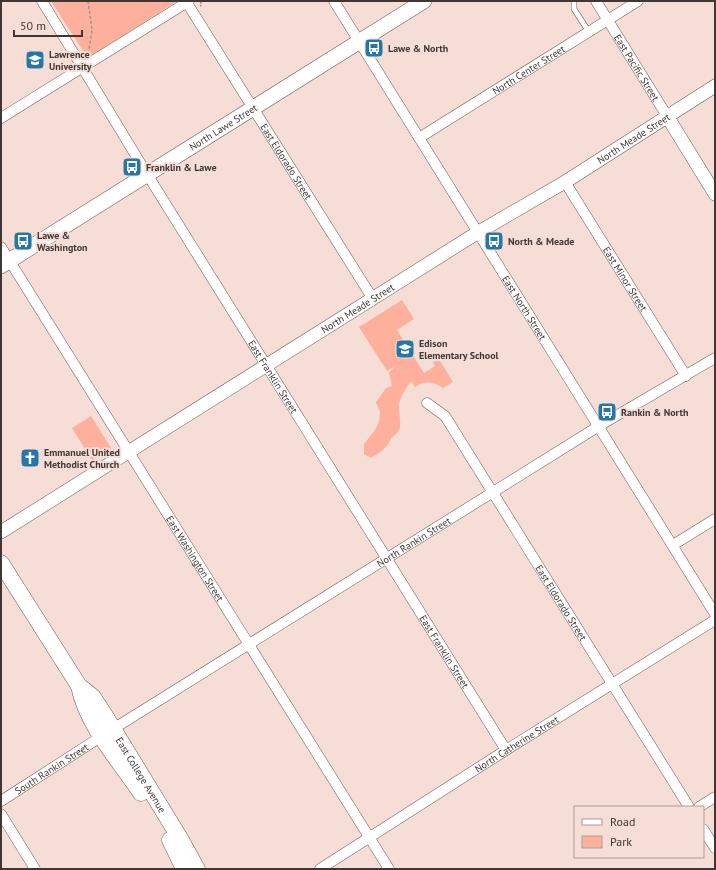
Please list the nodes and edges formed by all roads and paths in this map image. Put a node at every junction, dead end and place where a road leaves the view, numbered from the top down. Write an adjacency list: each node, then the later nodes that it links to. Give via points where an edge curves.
1 (42, 1): 13 (street, East Franklin Street)
2 (88, 1): 12 (path, via 92,30)
3 (334, 1): 11 (street, East North Street)
4 (424, 1): 11 (main road, North Lawe Street)
5 (574, 1): 10 (lane, via 574,9)
6 (596, 1): 9 (street, East Pacific Street)
7 (638, 1): 9 (street, North Center Street)
8 (188, 2): 13 (street); 15 (street, East Eldorado Street)
9 (608, 20): 10 (street, North Center Street); 16 (street, East Pacific Street)
10 (588, 32): 18 (street, North Center Street)
11 (359, 42): 15 (main road, North Lawe Street); 18 (street, East North Street)
12 (89, 49)
13 (83, 68): 17 (street); 19 (street, East Franklin Street)
14 (715, 86): 16 (street, North Meade Street)
15 (253, 108): 19 (main road, North Lawe Street); 25 (street, East Eldorado Street)
16 (667, 116): 20 (street, North Meade Street); 21 (street, East Pacific Street)
17 (1, 118)
18 (419, 138): 22 (street, East North Street)
19 (147, 174): 24 (main road, North Lawe Street); 27 (street, East Franklin Street)
20 (565, 182): 22 (street, North Meade Street); 28 (street, East Minor Street)
21 (715, 194)
22 (477, 233): 25 (street, North Meade Street); 30 (street, East North Street)
23 (1, 247): 24 (street, East Washington Street)
24 (5, 263): 31 (street, East Washington Street)
25 (373, 299): 27 (street, North Meade Street)
26 (715, 358): 28 (street, North Rankin Street)
27 (266, 365): 31 (street, North Meade Street); 36 (street, East Franklin Street)
28 (686, 376): 30 (street, North Rankin Street)
29 (428, 403): 32 (street, East Eldorado Street, via 445,416)
30 (599, 426): 32 (street, North Rankin Street); 35 (street, East North Street)
31 (128, 453): 34 (street, North Meade Street); 40 (street, East Washington Street)
32 (492, 493): 36 (street, North Rankin Street); 41 (street, East Eldorado Street)
33 (715, 519): 35 (street)
34 (1, 532)
35 (673, 545): 38 (street, East North Street)
36 (386, 558): 40 (street, North Rankin Street); 43 (street, East Franklin Street)
37 (1, 563): 42 (main road, East College Avenue, via 79,686 82,703)
38 (715, 614)
39 (715, 620): 41 (street, North Catherine Street)
40 (250, 645): 42 (street, North Rankin Street); 50 (street, East Washington Street)
41 (612, 684): 43 (street, North Catherine Street); 46 (street, East Eldorado Street)
42 (108, 733): 45 (street, South Rankin Street); 53 (main road, East College Avenue, via 167,834); 54 (main road, East College Avenue, via 182,840)
43 (506, 750): 50 (street, North Catherine Street)
44 (715, 797): 47 (street)
45 (1, 801)
46 (688, 806)
47 (701, 806)
48 (1, 814): 52 (street)
49 (704, 831): 51 (street)
50 (370, 838): 55 (street, North Catherine Street); 56 (street, East Washington Street)
51 (715, 848)
52 (35, 869)
53 (184, 869)
54 (197, 869)
55 (320, 869)
56 (389, 869)

